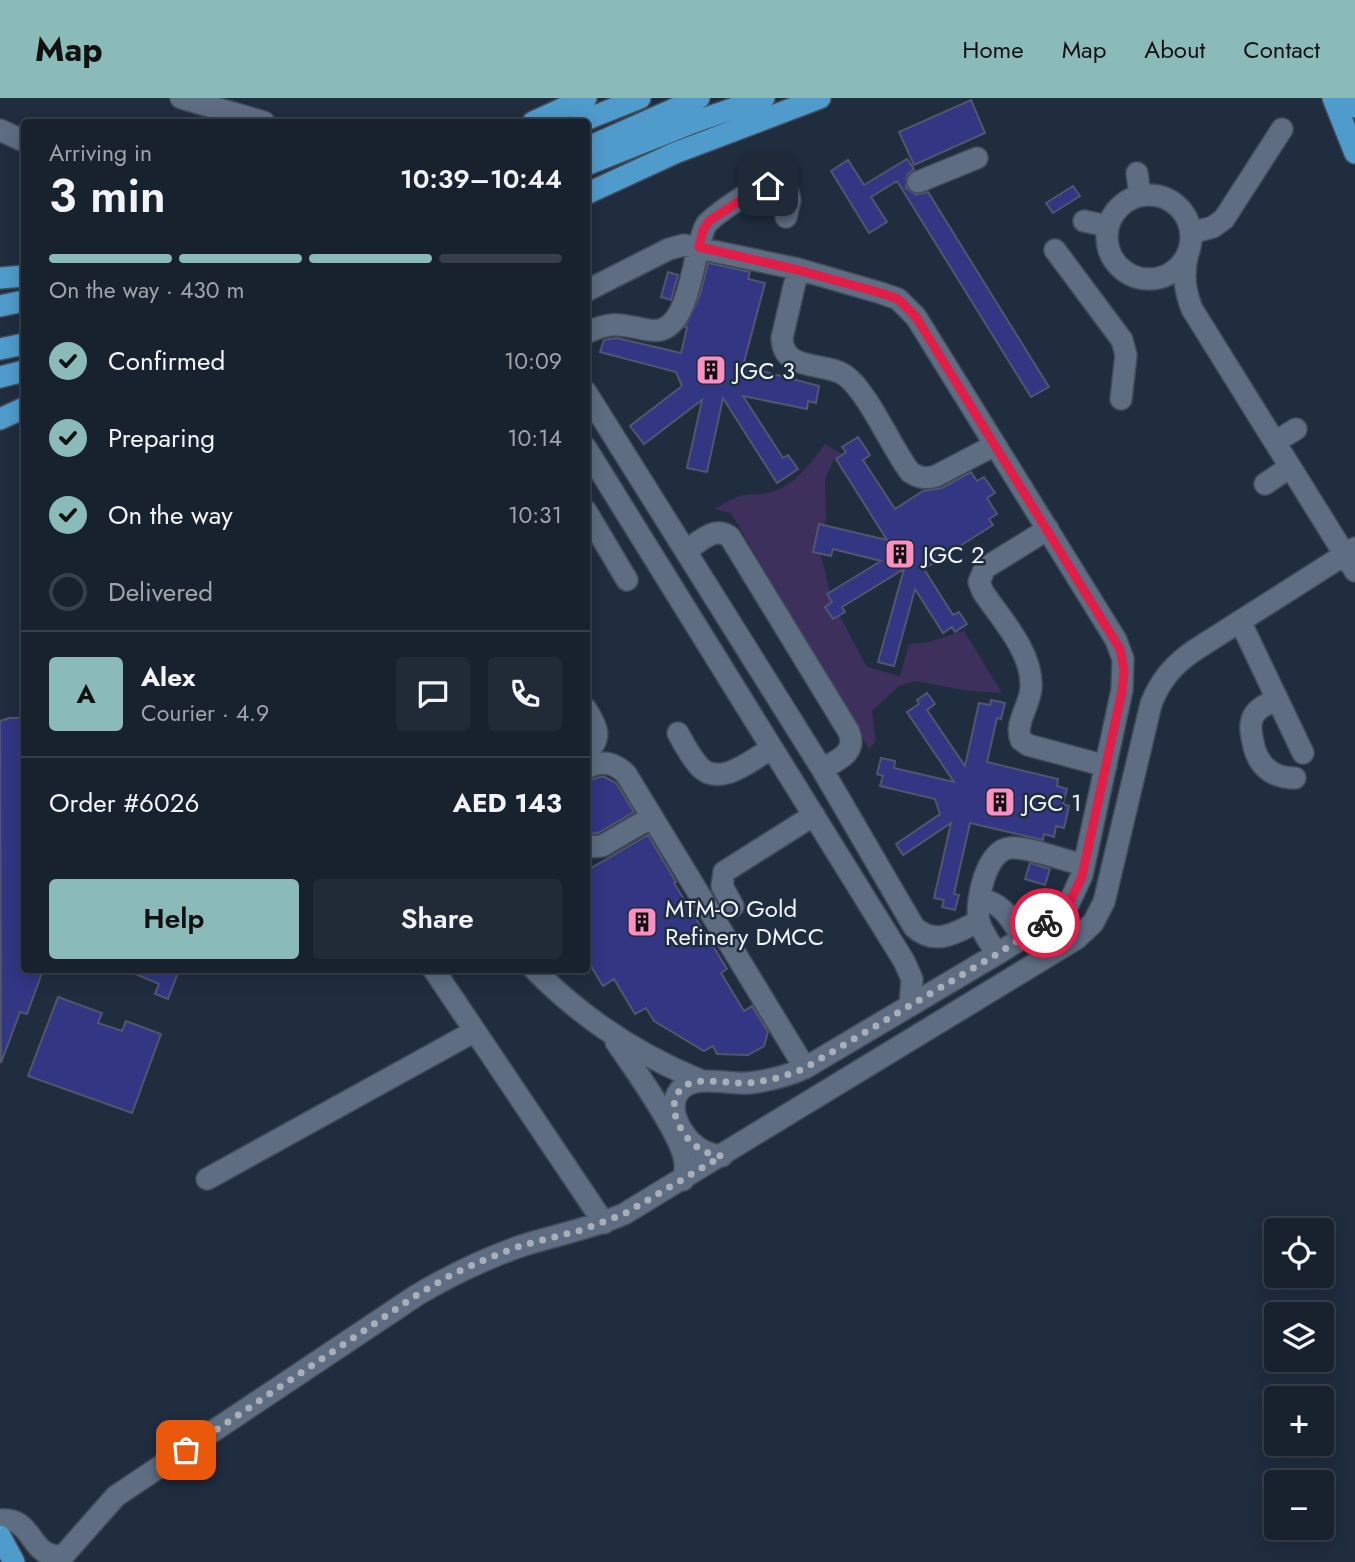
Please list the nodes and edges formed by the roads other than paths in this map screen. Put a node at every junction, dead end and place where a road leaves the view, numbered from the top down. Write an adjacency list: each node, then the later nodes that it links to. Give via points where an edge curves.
1 (181, 98): 10 (street)
2 (586, 98): 11 (main road)
3 (640, 98): 12 (main road)
4 (699, 98): 16 (main road)
5 (764, 98): 19 (main road)
6 (820, 98): 22 (main road, via 675,153)
7 (1333, 98): 17 (main road)
8 (1351, 98): 9 (main road)
9 (1355, 107)
10 (254, 119)
11 (540, 119)
12 (588, 119)
13 (1282, 129): 27 (street, via 1224,219)
14 (0, 131): 15 (street)
15 (21, 140)
16 (590, 146)
17 (1355, 153)
18 (977, 158): 21 (street)
19 (590, 163)
20 (1137, 173): 23 (street)
21 (918, 182)
22 (590, 192)
23 (1140, 195): 26 (street, via 1123,202); 27 (street, via 1170,200 1185,214)
24 (786, 217): 28 (street, via 788,192 772,186 759,188 709,221)
25 (1084, 221): 26 (street)
26 (1107, 226): 33 (street, via 1112,258 1127,273)
27 (1189, 243): 33 (street, via 1176,269); 37 (street, via 1184,275)
28 (699, 247): 30 (street); 34 (street, via 669,249); 38 (street, via 680,315 672,326 653,331 614,323)
29 (1055, 250): 44 (street, via 1122,340 1126,355)
30 (798, 270): 49 (street, via 881,293 905,305); 49 (street, via 782,338 786,355 850,379 910,472 918,477 936,476)
31 (21, 276): 32 (main road)
32 (0, 278)
33 (1148, 279): 37 (street)
34 (590, 289)
35 (21, 302): 36 (main road)
36 (0, 306)
37 (1192, 309): 48 (street)
38 (590, 332)
39 (21, 345): 40 (main road)
40 (0, 349)
41 (21, 372): 42 (main road)
42 (0, 377)
43 (590, 398): 56 (street)
44 (1122, 399)
45 (21, 409): 46 (main road)
46 (0, 419)
47 (1296, 429): 48 (street)
48 (1275, 442): 51 (street)
49 (995, 445): 55 (street)
50 (590, 458): 52 (street)
51 (1290, 467): 53 (street); 57 (street)
52 (599, 482): 64 (street)
53 (1265, 484)
54 (590, 518): 58 (street)
55 (1048, 529): 66 (street, via 1123,659 1122,691); 66 (street, via 985,568 979,582 1023,652 1028,668 1031,690 1019,726 1021,740)
56 (686, 551): 68 (street); 68 (street, via 715,533 730,537 849,732 850,750)
57 (1352, 558): 59 (street)
58 (627, 580)
59 (1240, 621): 60 (street); 89 (street, via 1182,658 1156,690 1104,902 1093,923 1076,939)
60 (1277, 699): 65 (street); 69 (street, via 1254,716 1255,753 1271,773)
61 (590, 717): 63 (street, via 598,732)
62 (678, 733): 64 (street, via 699,767 713,774 728,774)
63 (590, 748)
64 (772, 748): 70 (street)
65 (1303, 753)
66 (1105, 766): 73 (street)
67 (590, 767): 71 (street, via 602,763 621,769)
68 (822, 769): 76 (street, via 914,927 931,938 941,938)
69 (1295, 778)
70 (814, 815): 75 (street, via 724,872 722,886); 81 (street, via 905,961 912,979)
71 (652, 817): 72 (street, via 602,846); 85 (street)
72 (590, 846)
73 (1084, 865): 74 (street, via 1017,848 1001,850 990,862); 77 (street, via 1069,904)
74 (981, 899): 76 (street); 77 (street, via 1002,908)
75 (733, 906)
76 (979, 921): 78 (street)
77 (1023, 938): 78 (street)
78 (997, 954): 81 (street)
79 (436, 973): 82 (street)
80 (537, 973): 83 (street)
81 (910, 1006): 85 (street)
82 (475, 1031): 90 (street); 92 (street)
83 (611, 1034): 84 (street); 87 (street)
84 (664, 1066): 86 (street); 87 (street, via 654,1074)
85 (805, 1068): 86 (street, via 748,1083)
86 (702, 1081): 88 (street, via 689,1083 676,1098)
87 (648, 1092): 88 (street)
88 (676, 1129): 89 (street, via 701,1150); 91 (street, via 684,1155)
89 (722, 1156): 91 (street)
90 (208, 1180)
91 (683, 1180): 92 (street)
92 (604, 1223): 93 (street, via 486,1259 417,1295 116,1496 63,1556 51,1556 37,1547 23,1527)
93 (0, 1520)
94 (0, 1536): 95 (main road)
95 (14, 1562)

